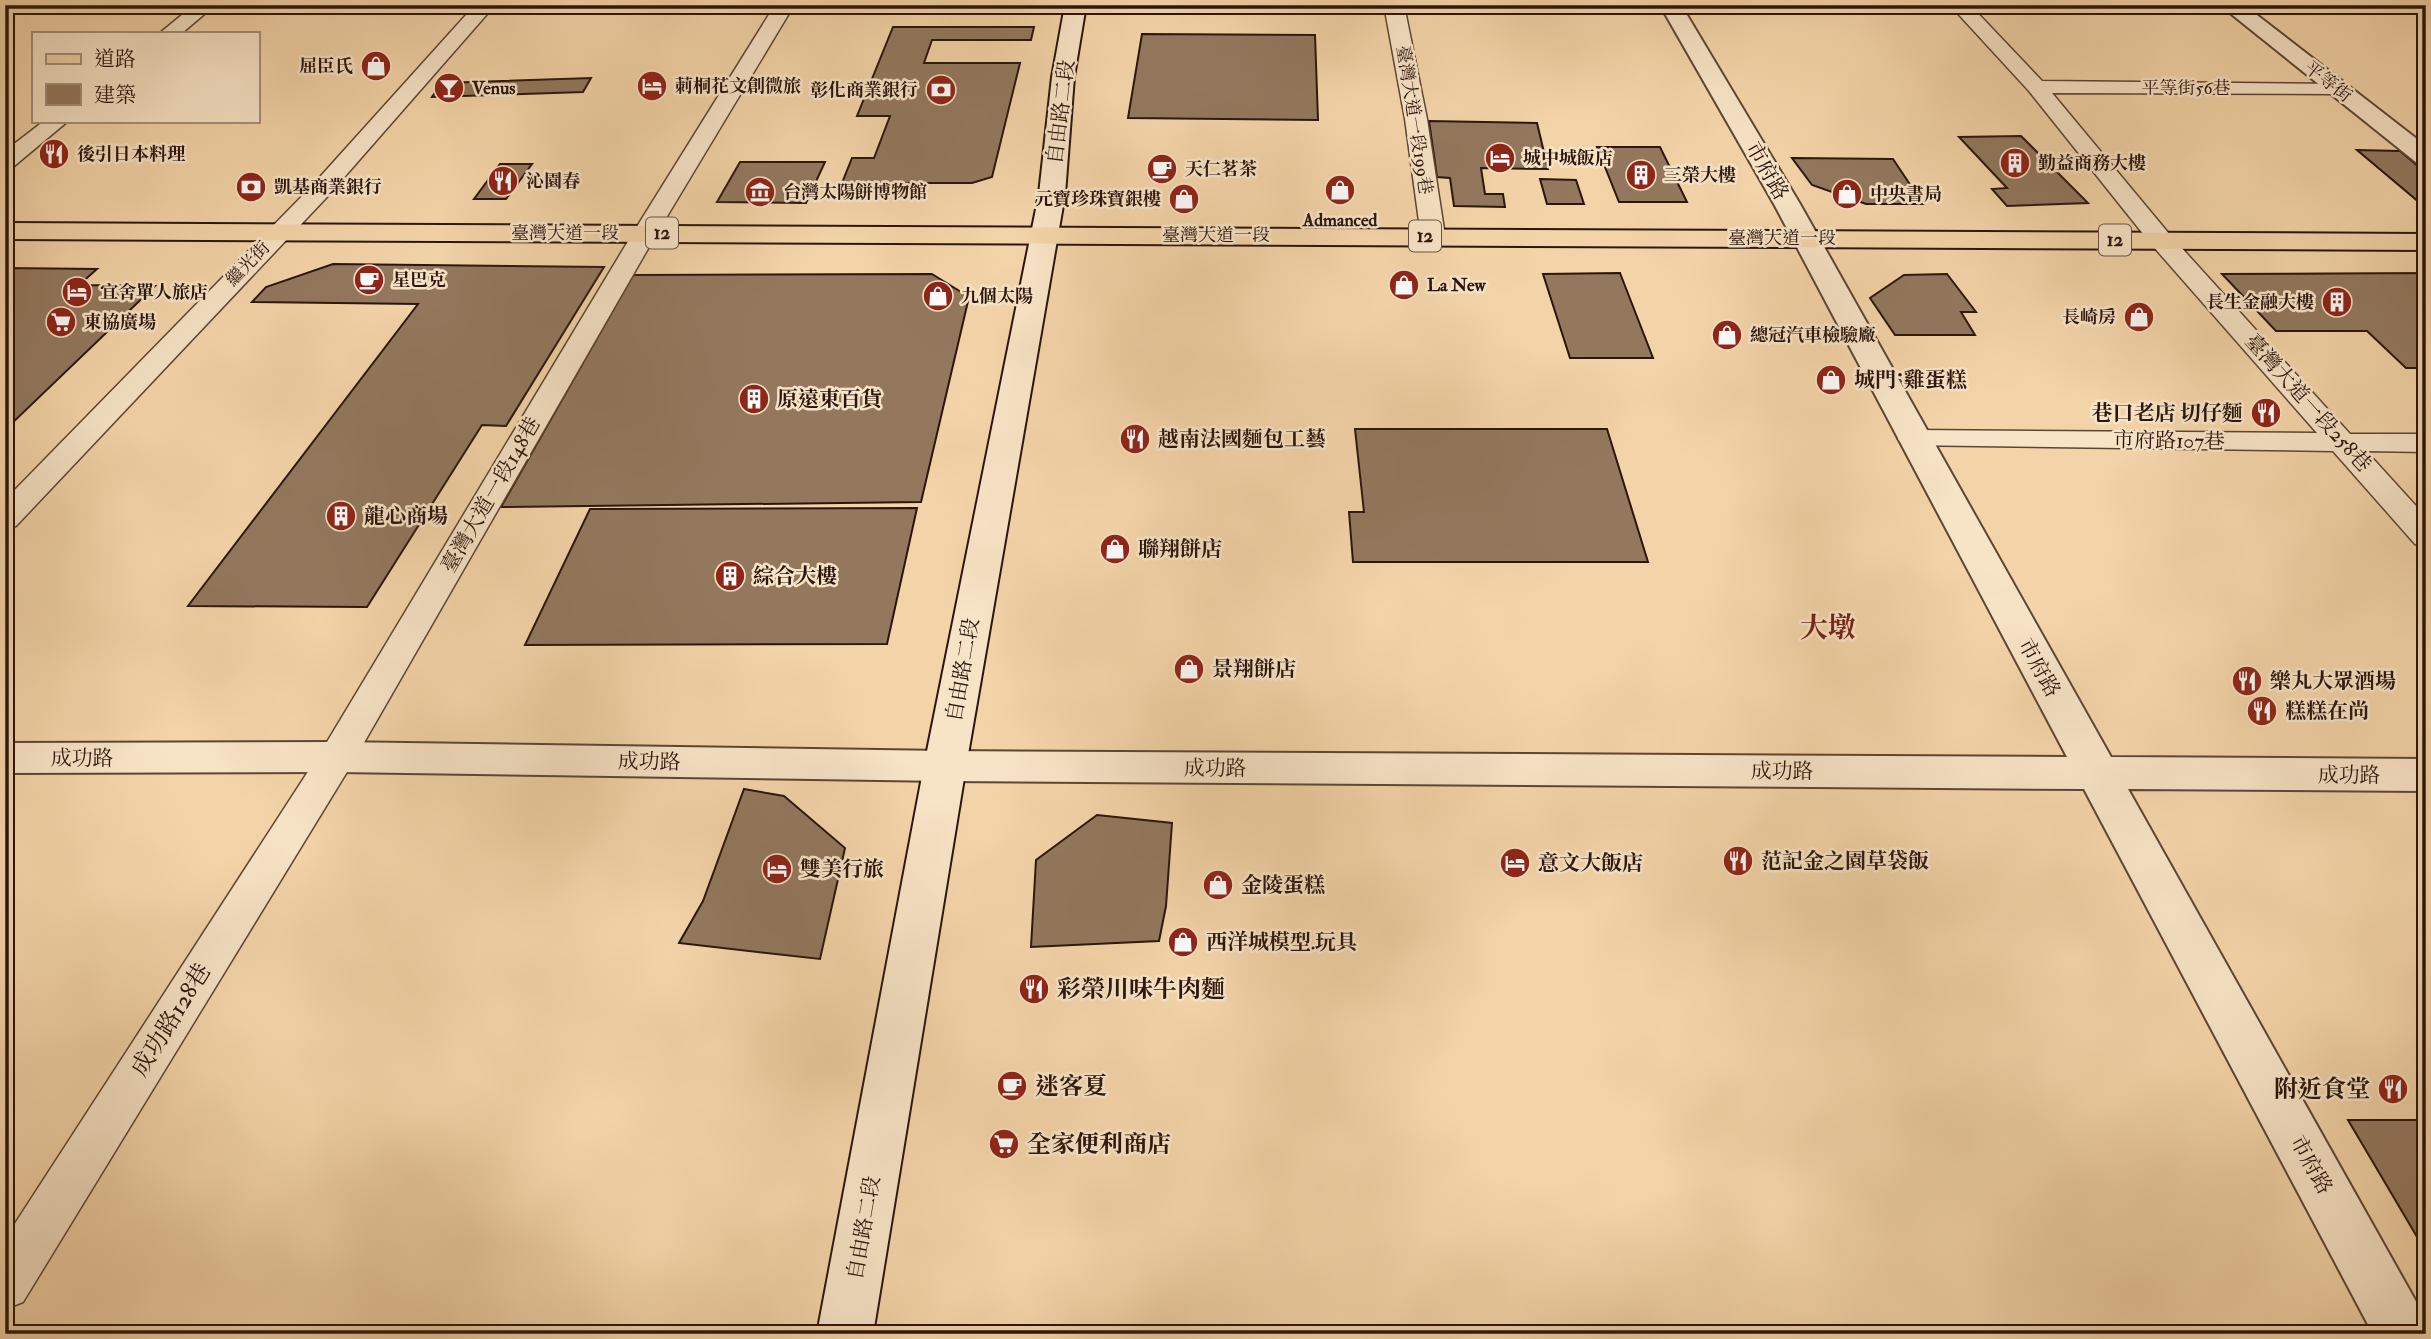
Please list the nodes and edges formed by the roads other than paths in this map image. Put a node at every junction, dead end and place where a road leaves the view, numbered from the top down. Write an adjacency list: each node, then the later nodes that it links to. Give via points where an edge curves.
1 (206, 5): 9 (lane)
2 (486, 5): 16 (lane, 繼光街)
3 (785, 5): 17 (lane, 臺灣大道一段148巷)
4 (1076, 5): 18 (street, 自由路二段)
5 (1394, 5): 19 (lane, 臺灣大道一段199巷)
6 (1670, 5): 20 (street, 市府路)
7 (1959, 5): 10 (lane, 臺灣大道一段258巷)
8 (2230, 5): 11 (street, 平等街)
9 (171, 32)
10 (2036, 87): 11 (lane, 平等街56巷); 21 (lane, 臺灣大道一段258巷)
11 (2335, 88): 13 (street, 平等街)
12 (56, 122): 14 (lane)
13 (2426, 158)
14 (5, 162)
15 (5, 231): 16 (main road, 臺灣大道一段 / 12)
16 (278, 233): 17 (main road, 臺灣大道一段 / 12); 26 (lane, 繼光街)
17 (645, 233): 18 (main road, 臺灣大道一段 / 12); 28 (lane, 臺灣大道一段148巷)
18 (1045, 234): 19 (main road, 臺灣大道一段 / 12); 30 (street, 自由路二段)
19 (1433, 236): 20 (main road, 臺灣大道一段 / 12)
20 (1805, 238): 21 (main road, 臺灣大道一段 / 12); 23 (street, 市府路)
21 (2161, 240): 22 (main road, 臺灣大道一段 / 12); 24 (lane, 臺灣大道一段258巷)
22 (2426, 242)
23 (1913, 439): 24 (lane, 市府路107巷); 31 (street, 市府路)
24 (2345, 443): 25 (lane, 市府路107巷); 27 (lane, 臺灣大道一段258巷)
25 (2426, 443)
26 (5, 519)
27 (2426, 537)
28 (337, 757): 29 (street, 成功路); 30 (street, 成功路); 33 (lane, 成功路128巷)
29 (5, 758)
30 (945, 766): 31 (street, 成功路); 34 (street, 自由路二段)
31 (2097, 773): 32 (street, 成功路); 35 (street, 市府路)
32 (2426, 775)
33 (5, 1284)
34 (845, 1334)
35 (2403, 1334)

